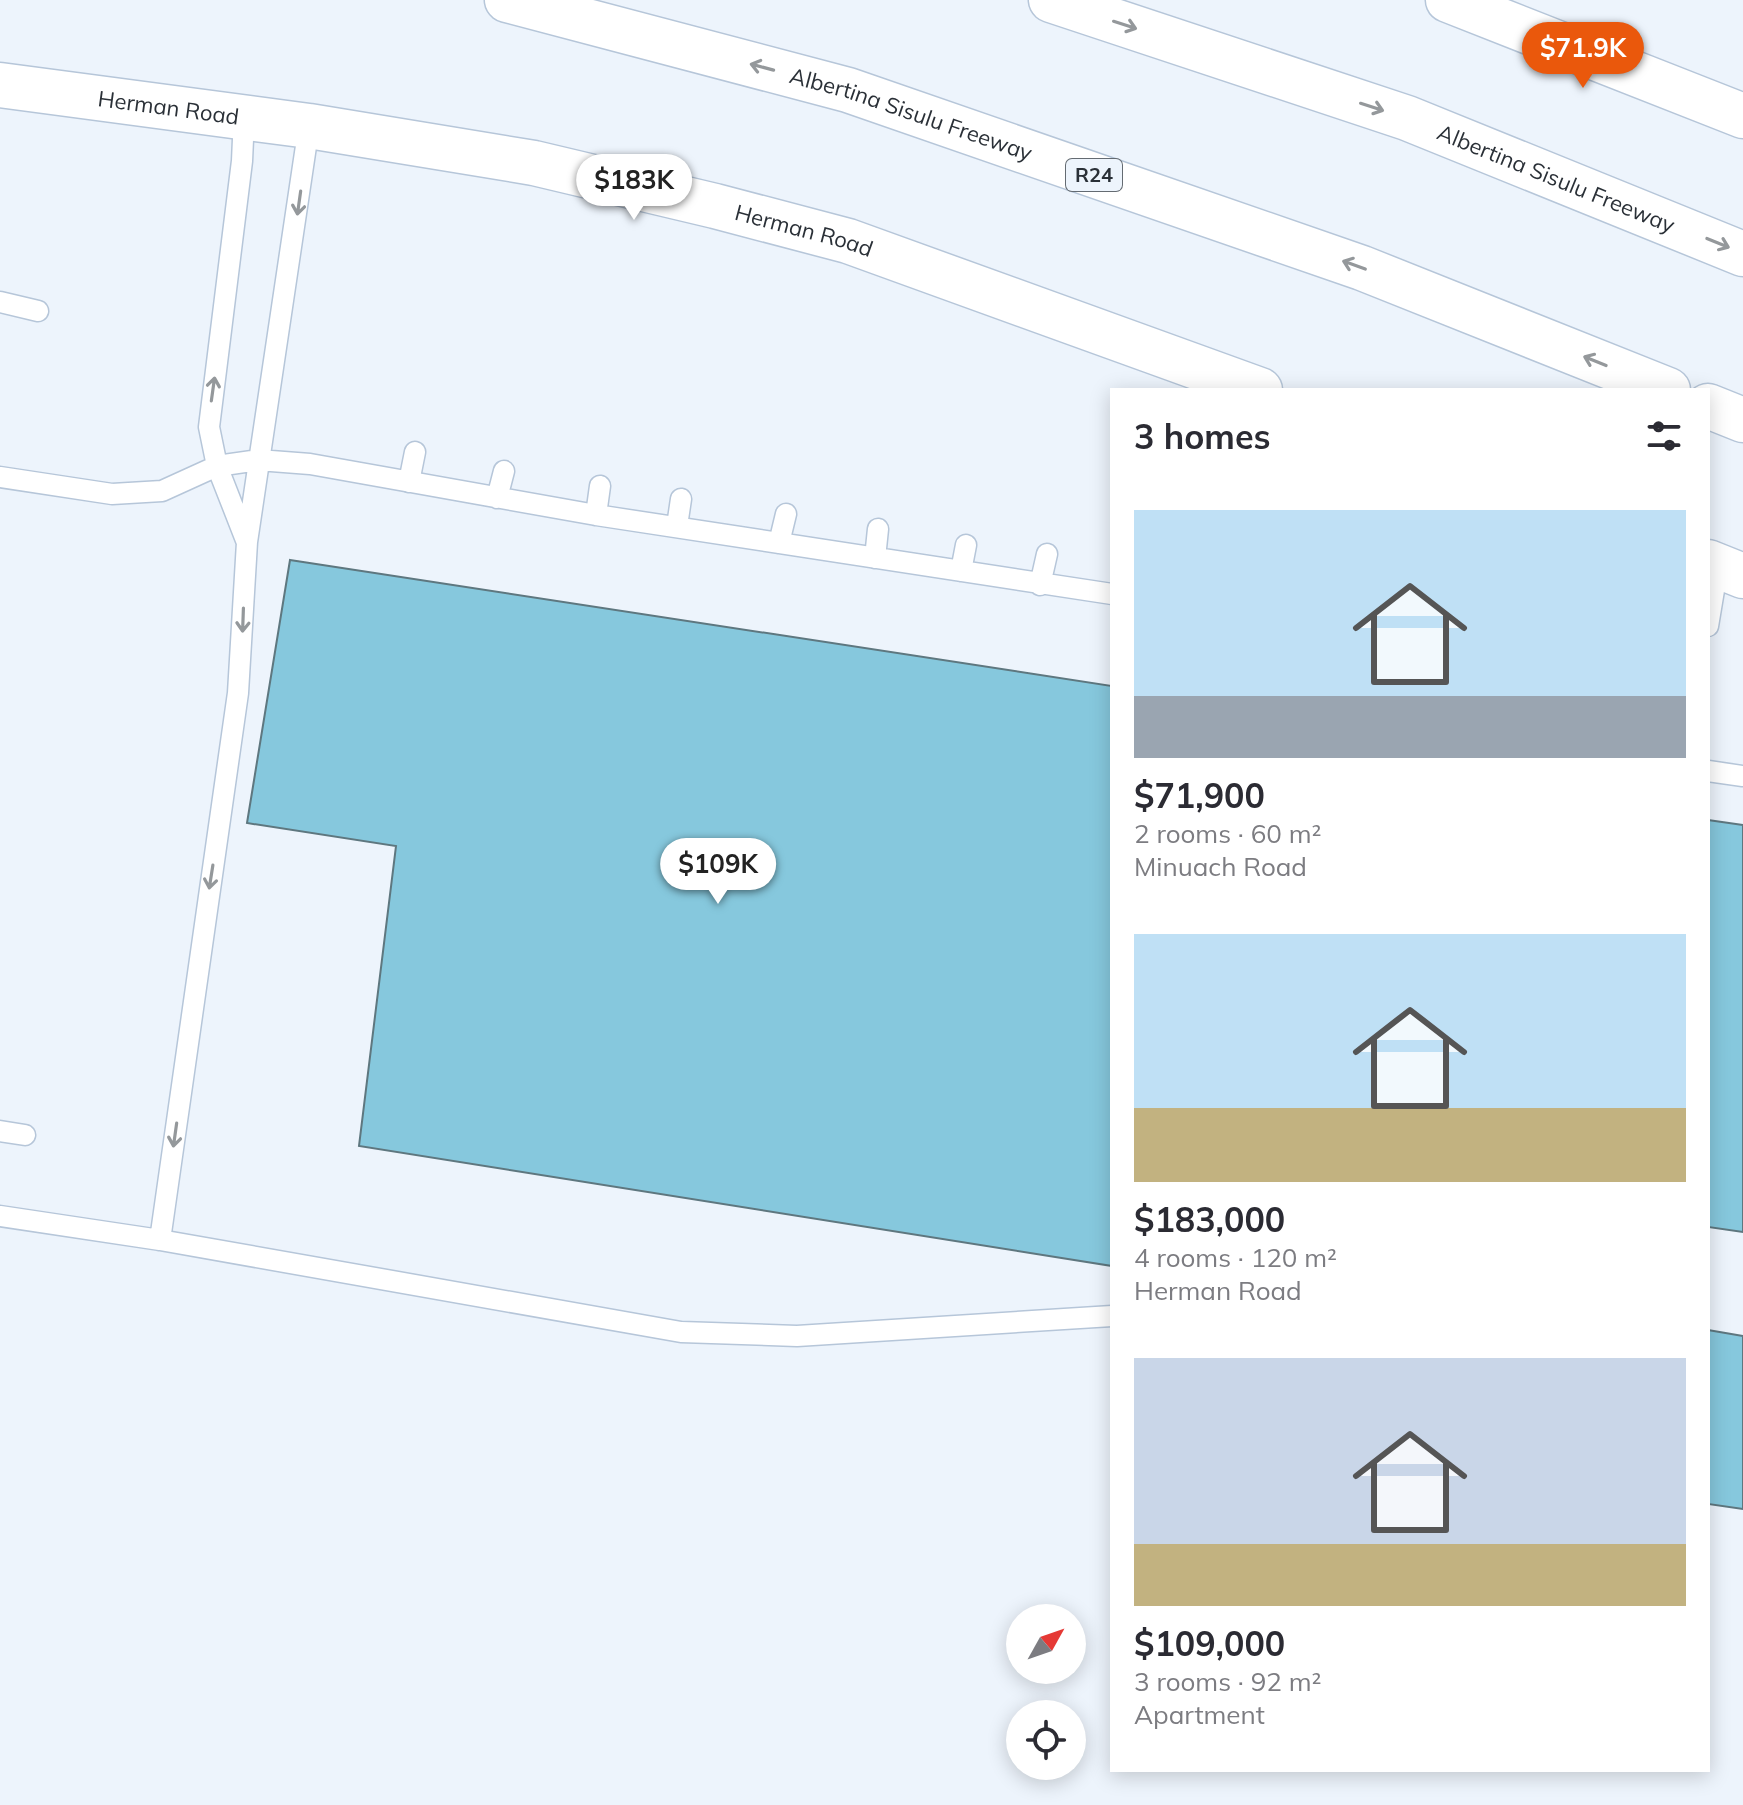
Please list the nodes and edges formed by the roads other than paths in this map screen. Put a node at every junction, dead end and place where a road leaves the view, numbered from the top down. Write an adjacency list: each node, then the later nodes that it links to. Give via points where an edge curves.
1 (507, 0): 12 (main road, Albertina Sisulu Freeway / R24, one-way to 1, via 1362,268 848,90)
2 (1051, 0): 8 (main road, Albertina Sisulu Freeway, one-way to 8, via 1407,118)
3 (1448, 0): 5 (main road)
4 (0, 85): 6 (main road, Herman Road)
5 (1743, 116)
6 (244, 117): 7 (main road, Herman Road); 17 (lane, one-way to 6, via 209,427)
7 (309, 126): 11 (main road, Herman Road, via 534,163 848,241); 16 (lane, one-way to 16)
8 (1743, 254)
9 (0, 302): 10 (lane)
10 (38, 311)
11 (1254, 388)
12 (1663, 388)
13 (1710, 407): 14 (main road)
14 (1743, 420)
15 (415, 452): 20 (lane)
16 (258, 460): 17 (lane); 20 (lane); 28 (lane)
17 (217, 466): 19 (lane, via 162,491 112,494); 28 (lane)
18 (504, 471): 22 (lane)
19 (0, 477)
20 (409, 482): 22 (lane)
21 (600, 486): 25 (lane)
22 (497, 498): 25 (lane)
23 (681, 499): 26 (lane)
24 (786, 514): 29 (lane)
25 (596, 515): 26 (lane)
26 (677, 526): 29 (lane)
27 (878, 529): 32 (lane)
28 (247, 542): 43 (lane, one-way to 43, via 238,693)
29 (779, 543): 32 (lane)
30 (966, 545): 34 (lane)
31 (1047, 554): 35 (lane)
32 (875, 558): 34 (lane)
33 (1723, 568): 37 (lane)
34 (961, 571): 35 (lane)
35 (1040, 585): 36 (lane)
36 (1110, 594)
37 (1710, 618)
38 (1710, 771): 39 (lane)
39 (1743, 776)
40 (0, 1131): 41 (lane)
41 (25, 1135)
42 (0, 1216): 43 (lane)
43 (160, 1240): 44 (lane, via 681,1332 797,1336)
44 (1110, 1316)

